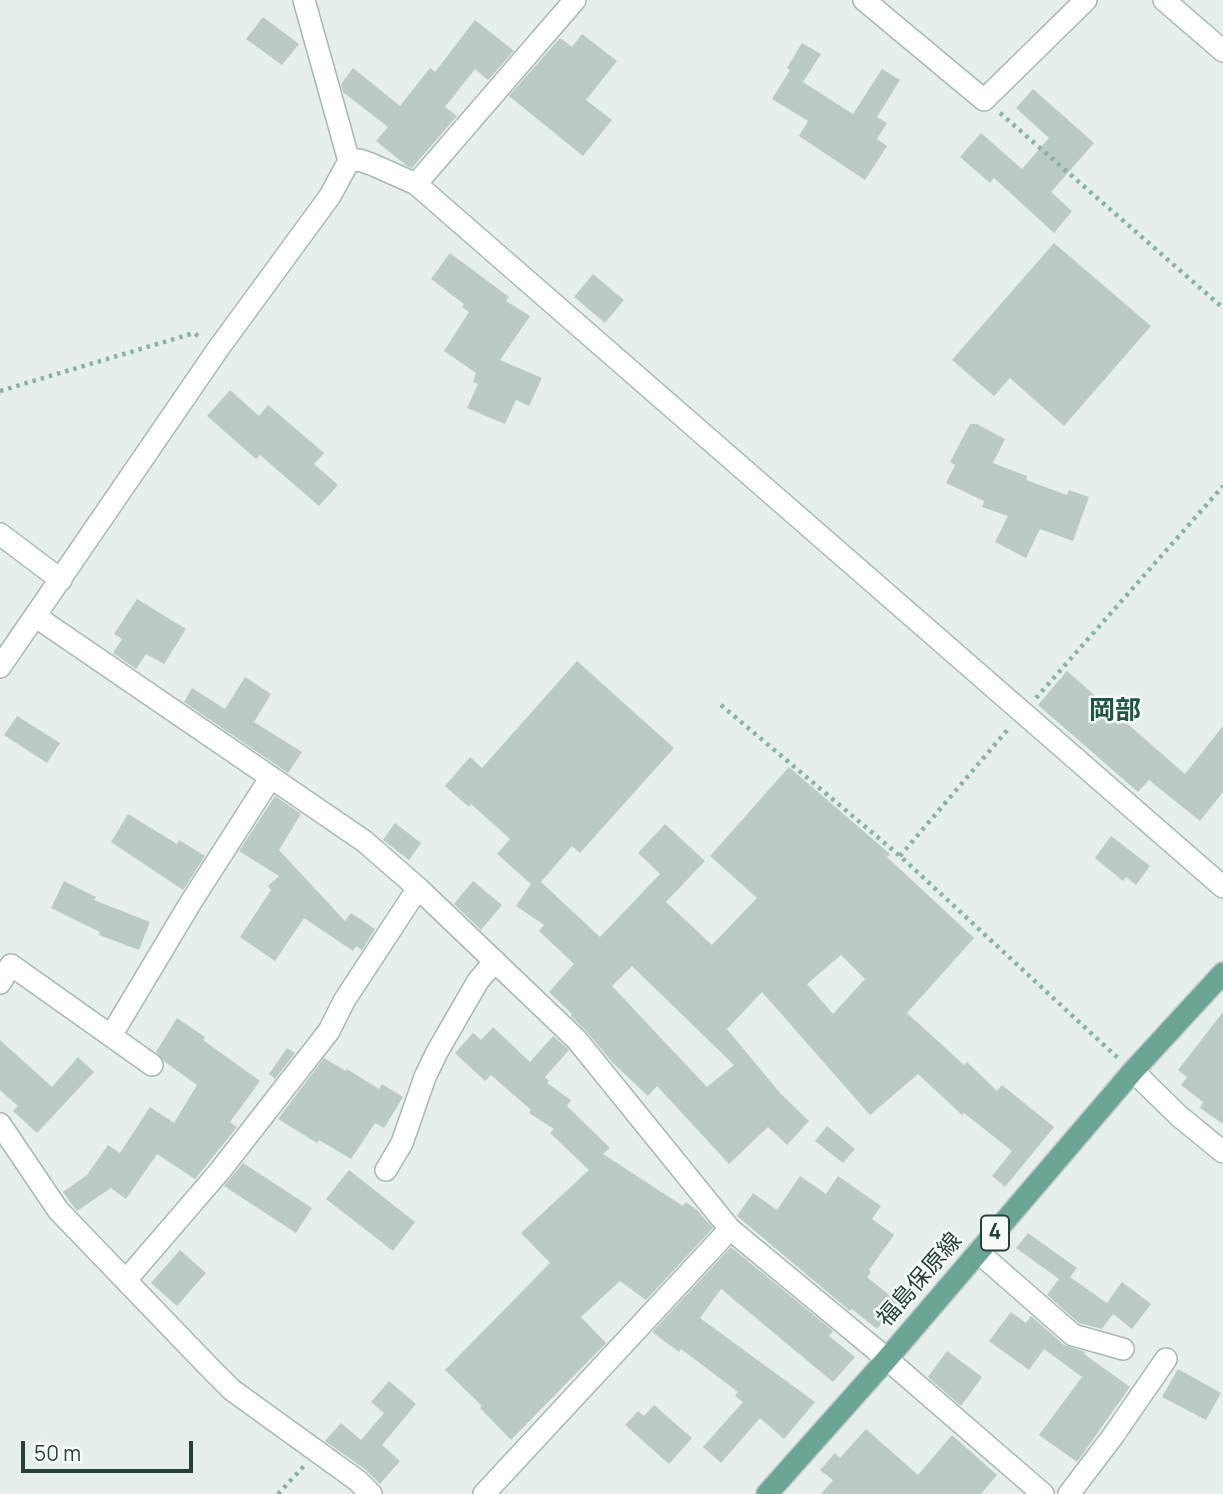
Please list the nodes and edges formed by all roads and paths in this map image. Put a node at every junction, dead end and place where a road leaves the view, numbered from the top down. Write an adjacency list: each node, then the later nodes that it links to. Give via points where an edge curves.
1 (304, 0): 8 (street)
2 (575, 0): 9 (street)
3 (864, 0): 7 (street)
4 (1086, 0): 7 (street)
5 (1164, 0): 6 (street)
6 (1223, 51)
7 (984, 100): 10 (path)
8 (349, 160): 9 (street, via 371,163); 11 (street, via 330,196)
9 (416, 184): 19 (street)
10 (1223, 308)
11 (218, 349): 12 (path, via 194,333); 15 (street)
12 (0, 391)
13 (1223, 486): 19 (path)
14 (0, 534): 15 (street)
15 (61, 580): 16 (street)
16 (35, 617): 17 (street); 20 (street)
17 (0, 667)
18 (721, 705): 21 (path)
19 (1023, 712): 21 (path); 22 (street)
20 (271, 777): 23 (street, via 364,841); 27 (street)
21 (900, 856): 29 (path)
22 (1223, 887)
23 (418, 888): 24 (street); 35 (street, via 329,1031 219,1172)
24 (495, 961): 32 (street, via 478,981 437,1052 402,1143); 33 (street, via 577,1040)
25 (1221, 980): 29 (main road, 福島保原線 / 4)
26 (0, 983): 27 (street, via 11,965)
27 (112, 1034): 28 (street)
28 (152, 1065)
29 (1133, 1071): 31 (street); 34 (main road, 福島保原線 / 4)
30 (0, 1124): 35 (street, via 58,1210)
31 (1223, 1152)
32 (386, 1170)
33 (730, 1229): 37 (street); 43 (street)
34 (978, 1252): 36 (street, via 1073,1335); 37 (main road, 福島保原線 / 4)
35 (126, 1280): 39 (street, via 232,1390)
36 (1123, 1349)
37 (887, 1359): 40 (main road, 福島保原線 / 4); 44 (street)
38 (1166, 1359): 45 (street)
39 (316, 1452): 41 (path); 42 (street)
40 (775, 1491)
41 (278, 1494)
42 (371, 1494)
43 (484, 1494)
44 (1043, 1494)
45 (1069, 1494)

